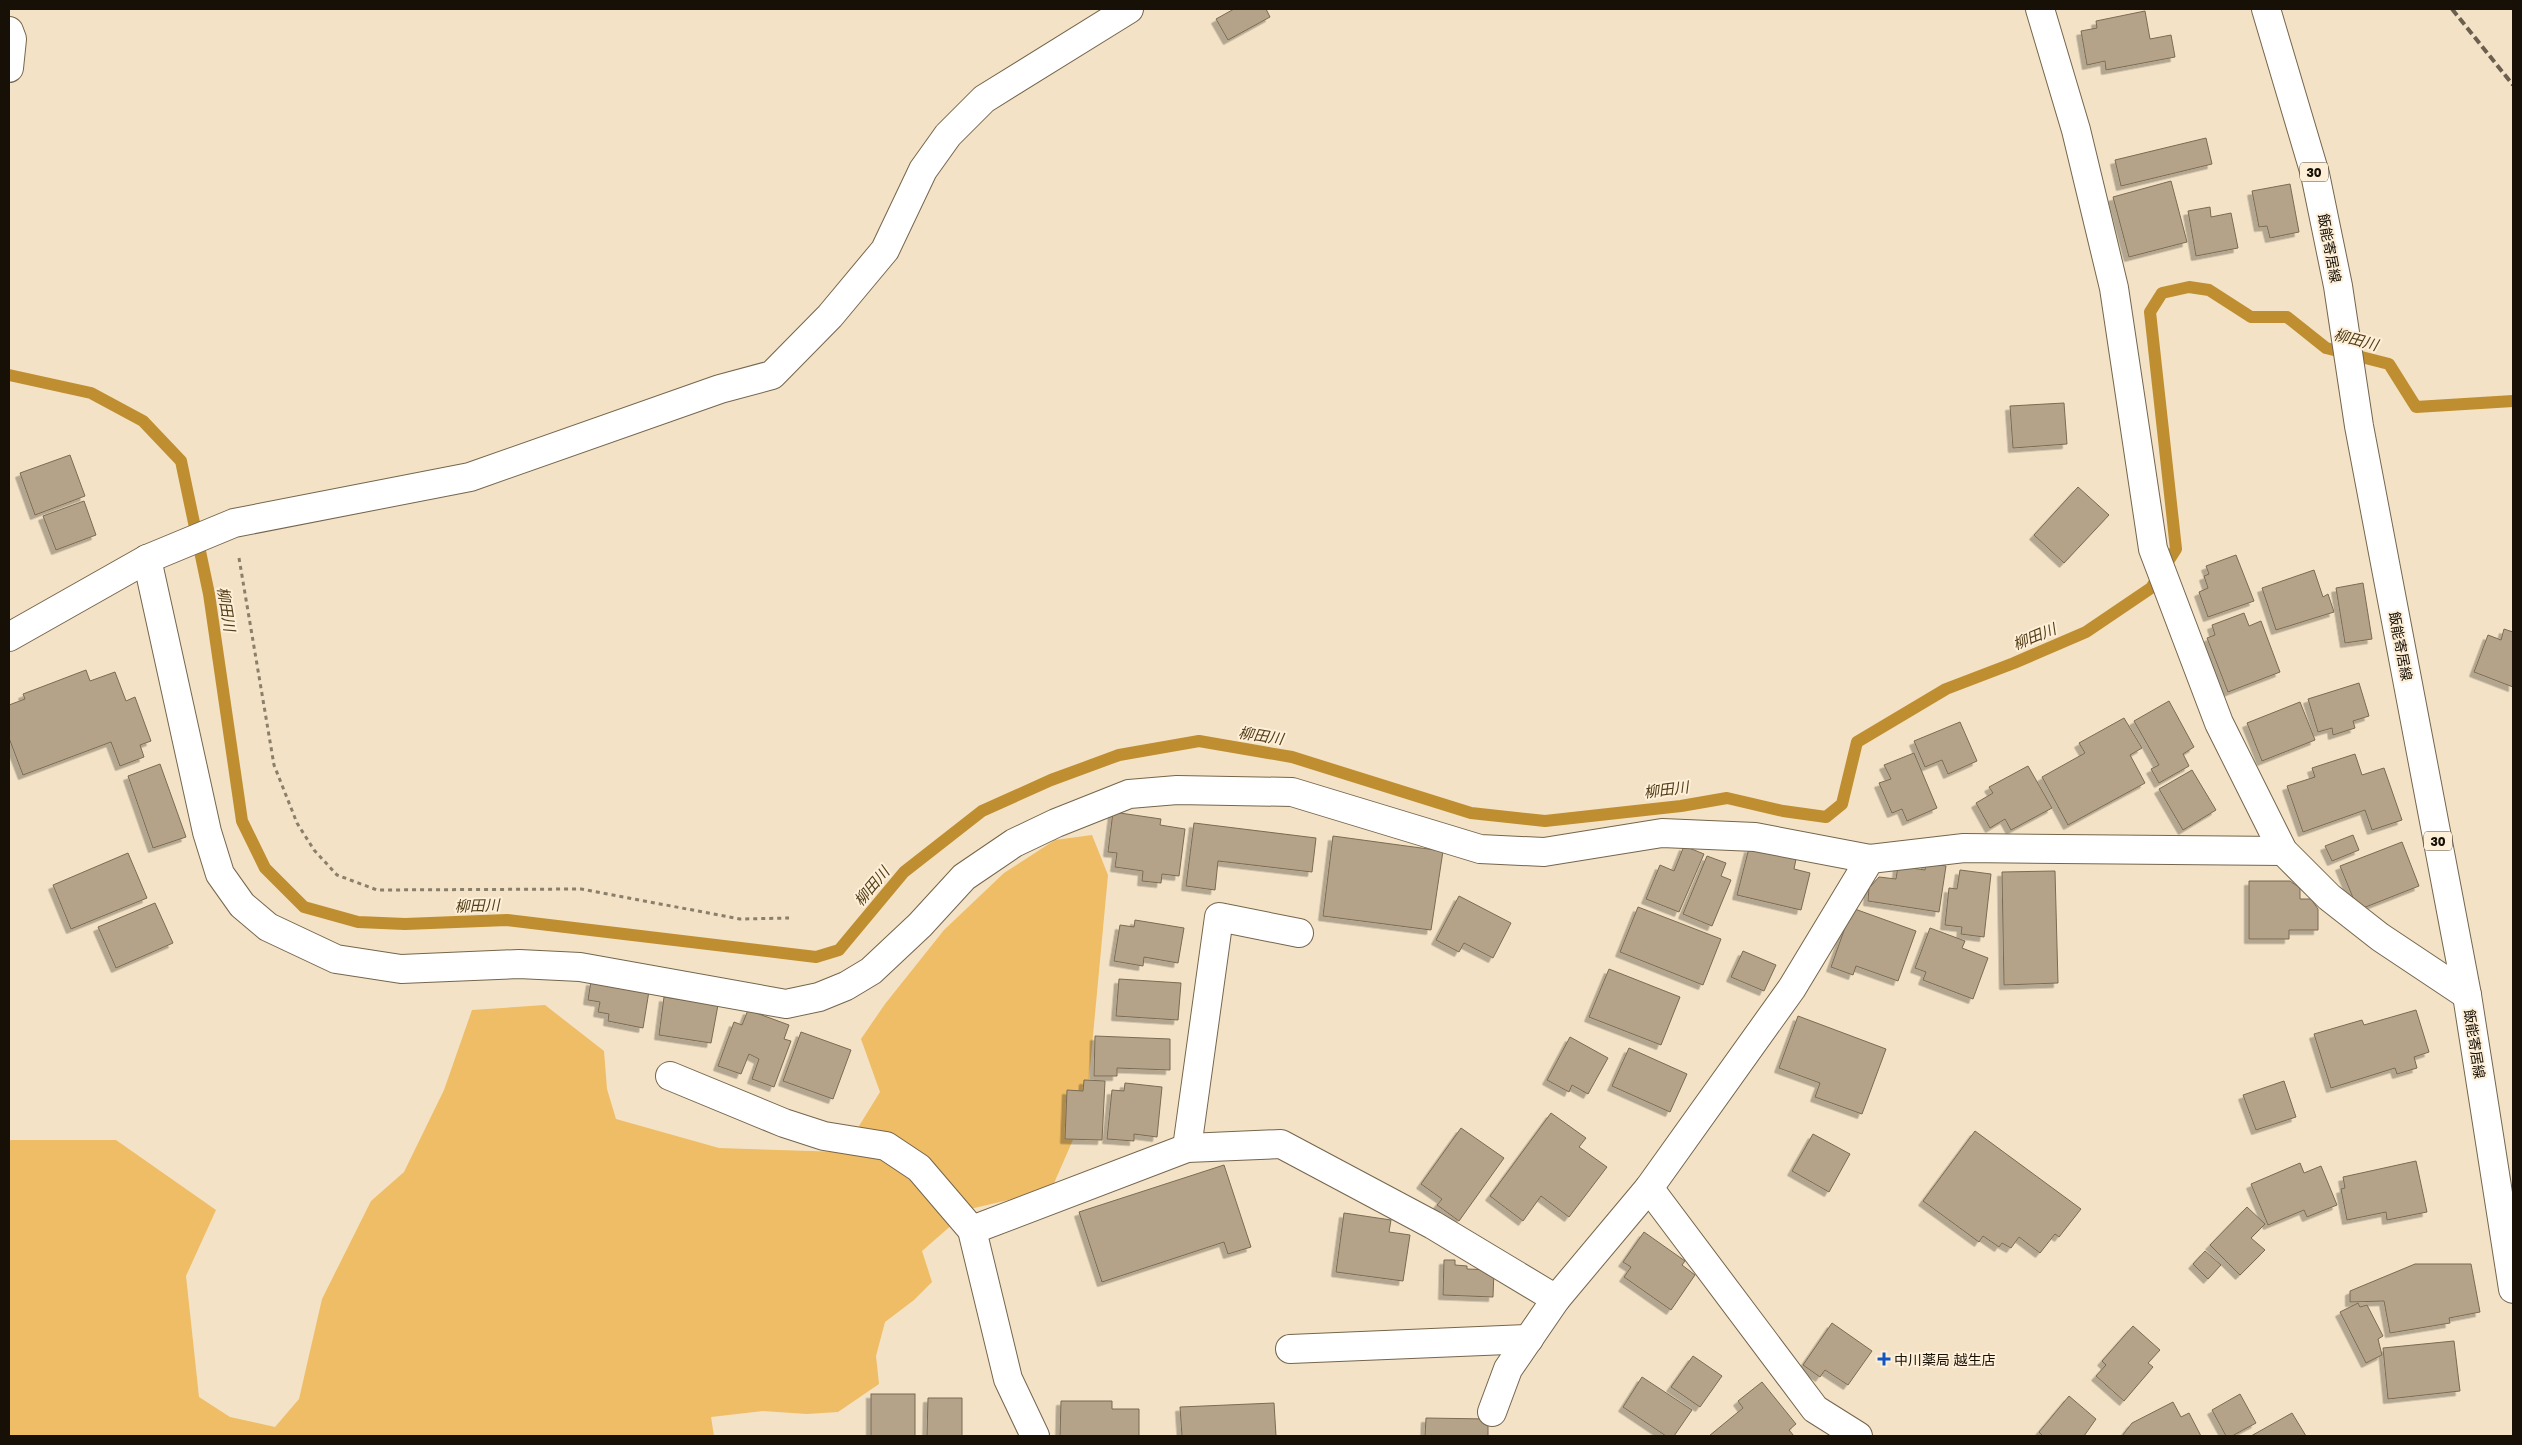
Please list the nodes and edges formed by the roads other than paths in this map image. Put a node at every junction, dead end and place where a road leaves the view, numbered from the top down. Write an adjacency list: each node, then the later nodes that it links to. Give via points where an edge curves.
1 (1129, 9): 6 (street, via 984,99 948,135 923,170 885,250 830,316 772,374 720,389 470,477 234,523)
2 (2040, 9): 8 (street, via 2076,130 2114,288 2153,549 2218,723)
3 (2266, 9): 11 (street, 飯能寄居線 / 30, via 2315,174 2338,286 2354,395)
4 (9, 31): 5 (street, via 12,39)
5 (9, 68)
6 (147, 559): 7 (street); 9 (street, via 207,832 220,874 242,906 268,927 336,959 402,969 519,964 580,967 786,1004 819,997 871,971 914,931 964,876 1014,843 1129,794 1177,790 1292,792 1480,849 1544,852 1662,833 1755,837)
7 (9, 637)
8 (2283, 851): 9 (street, via 1964,848); 11 (street, via 2329,897 2380,937)
9 (1870, 859): 14 (street, via 1792,988)
10 (1298, 933): 13 (street, via 1220,916)
11 (2467, 995): 16 (street, 飯能寄居線 / 30)
12 (670, 1076): 15 (street, via 824,1136 886,1146 919,1168)
13 (1188, 1148): 15 (street); 17 (street, via 1281,1144 1433,1225)
14 (1650, 1188): 17 (street); 22 (street, via 1815,1409)
15 (972, 1230): 21 (street, via 1008,1378)
16 (2513, 1289)
17 (1556, 1298): 18 (street)
18 (1530, 1339): 19 (street); 20 (street, via 1508,1369)
19 (1290, 1349)
20 (1492, 1412)
21 (1035, 1436)
22 (1858, 1436)

